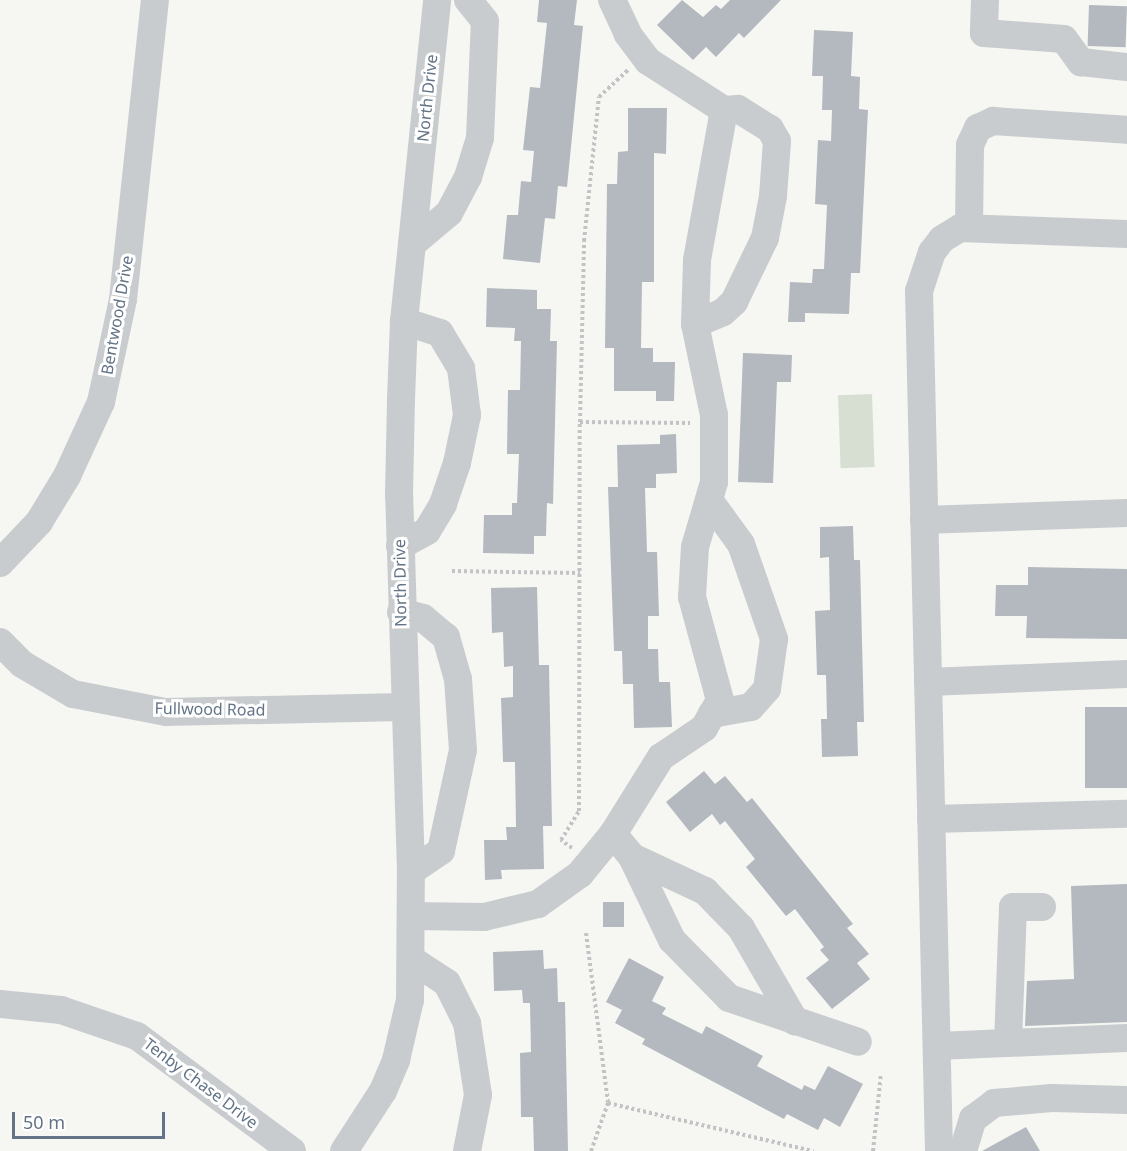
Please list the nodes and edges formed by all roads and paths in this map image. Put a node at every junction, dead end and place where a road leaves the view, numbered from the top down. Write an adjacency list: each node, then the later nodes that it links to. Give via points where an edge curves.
1 (155, 0): 21 (street, Bentwood Drive, via 123,299 101,402 67,476 39,522)
2 (437, 0): 12 (street, North Drive)
3 (468, 0): 12 (street, via 485,21 480,138 468,177 449,213)
4 (612, 0): 6 (street)
5 (985, 0): 7 (street, via 984,33 1064,39 1081,62)
6 (644, 56): 8 (street); 15 (path, via 599,98 584,241)
7 (1127, 67)
8 (724, 110): 14 (street, via 697,260); 14 (street, via 738,109 770,129 777,141 773,196 765,238 745,285 723,312)
9 (1127, 130): 10 (street, via 993,121 978,128 970,146)
10 (969, 228): 11 (street); 19 (street, via 960,228 942,239 932,252 920,291)
11 (1127, 234)
12 (412, 244): 13 (street, North Drive)
13 (404, 321): 20 (street, North Drive); 20 (street, via 440,333 462,368 467,415 443,504 427,531)
14 (695, 324): 16 (street)
15 (580, 422): 16 (path); 23 (path)
16 (714, 423): 17 (street, via 714,482)
17 (709, 500): 29 (street, via 695,547 692,597 720,700); 29 (street, via 741,544 774,639 767,689 751,707 735,713)
18 (1127, 513): 19 (street)
19 (924, 520): 27 (street)
20 (400, 546): 24 (street, North Drive)
21 (0, 563)
22 (452, 571): 23 (path)
23 (580, 573): 34 (path, via 579,811 561,840)
24 (401, 612): 28 (street, North Drive); 35 (street, via 423,618 446,637 458,679 463,750 441,851)
25 (0, 642): 28 (street, Fullwood Road, via 22,664 74,694 165,712)
26 (1127, 674): 27 (street)
27 (928, 682): 31 (street)
28 (403, 707): 35 (street, North Drive)
29 (712, 714): 32 (street, via 704,728 661,757)
30 (1127, 814): 31 (street)
31 (931, 819): 45 (street)
32 (612, 834): 33 (street); 34 (street)
33 (632, 857): 41 (street, via 705,891 741,928); 41 (street, via 672,940 729,998)
34 (591, 861): 37 (street, via 580,874 538,904 484,916)
35 (411, 871): 37 (street, North Drive)
36 (1042, 907): 44 (street, via 1013,907)
37 (411, 916): 39 (street, North Drive)
38 (586, 933): 48 (path)
39 (412, 960): 50 (street, North Drive, via 410,1000 396,1060 383,1091); 51 (street, via 447,983 467,1023 478,1095)
40 (0, 1004): 49 (street, Tenby Chase Drive, via 61,1010 137,1036)
41 (795, 1021): 43 (street)
42 (1127, 1038): 44 (street)
43 (858, 1042)
44 (1008, 1043): 45 (street)
45 (937, 1046): 55 (street)
46 (881, 1074): 54 (path)
47 (1127, 1100): 56 (street, via 1052,1098 994,1103 973,1119)
48 (608, 1103): 52 (path); 53 (path)
49 (292, 1151)
50 (344, 1151)
51 (467, 1151)
52 (591, 1151)
53 (813, 1151)
54 (873, 1151)
55 (939, 1151)
56 (963, 1151)

